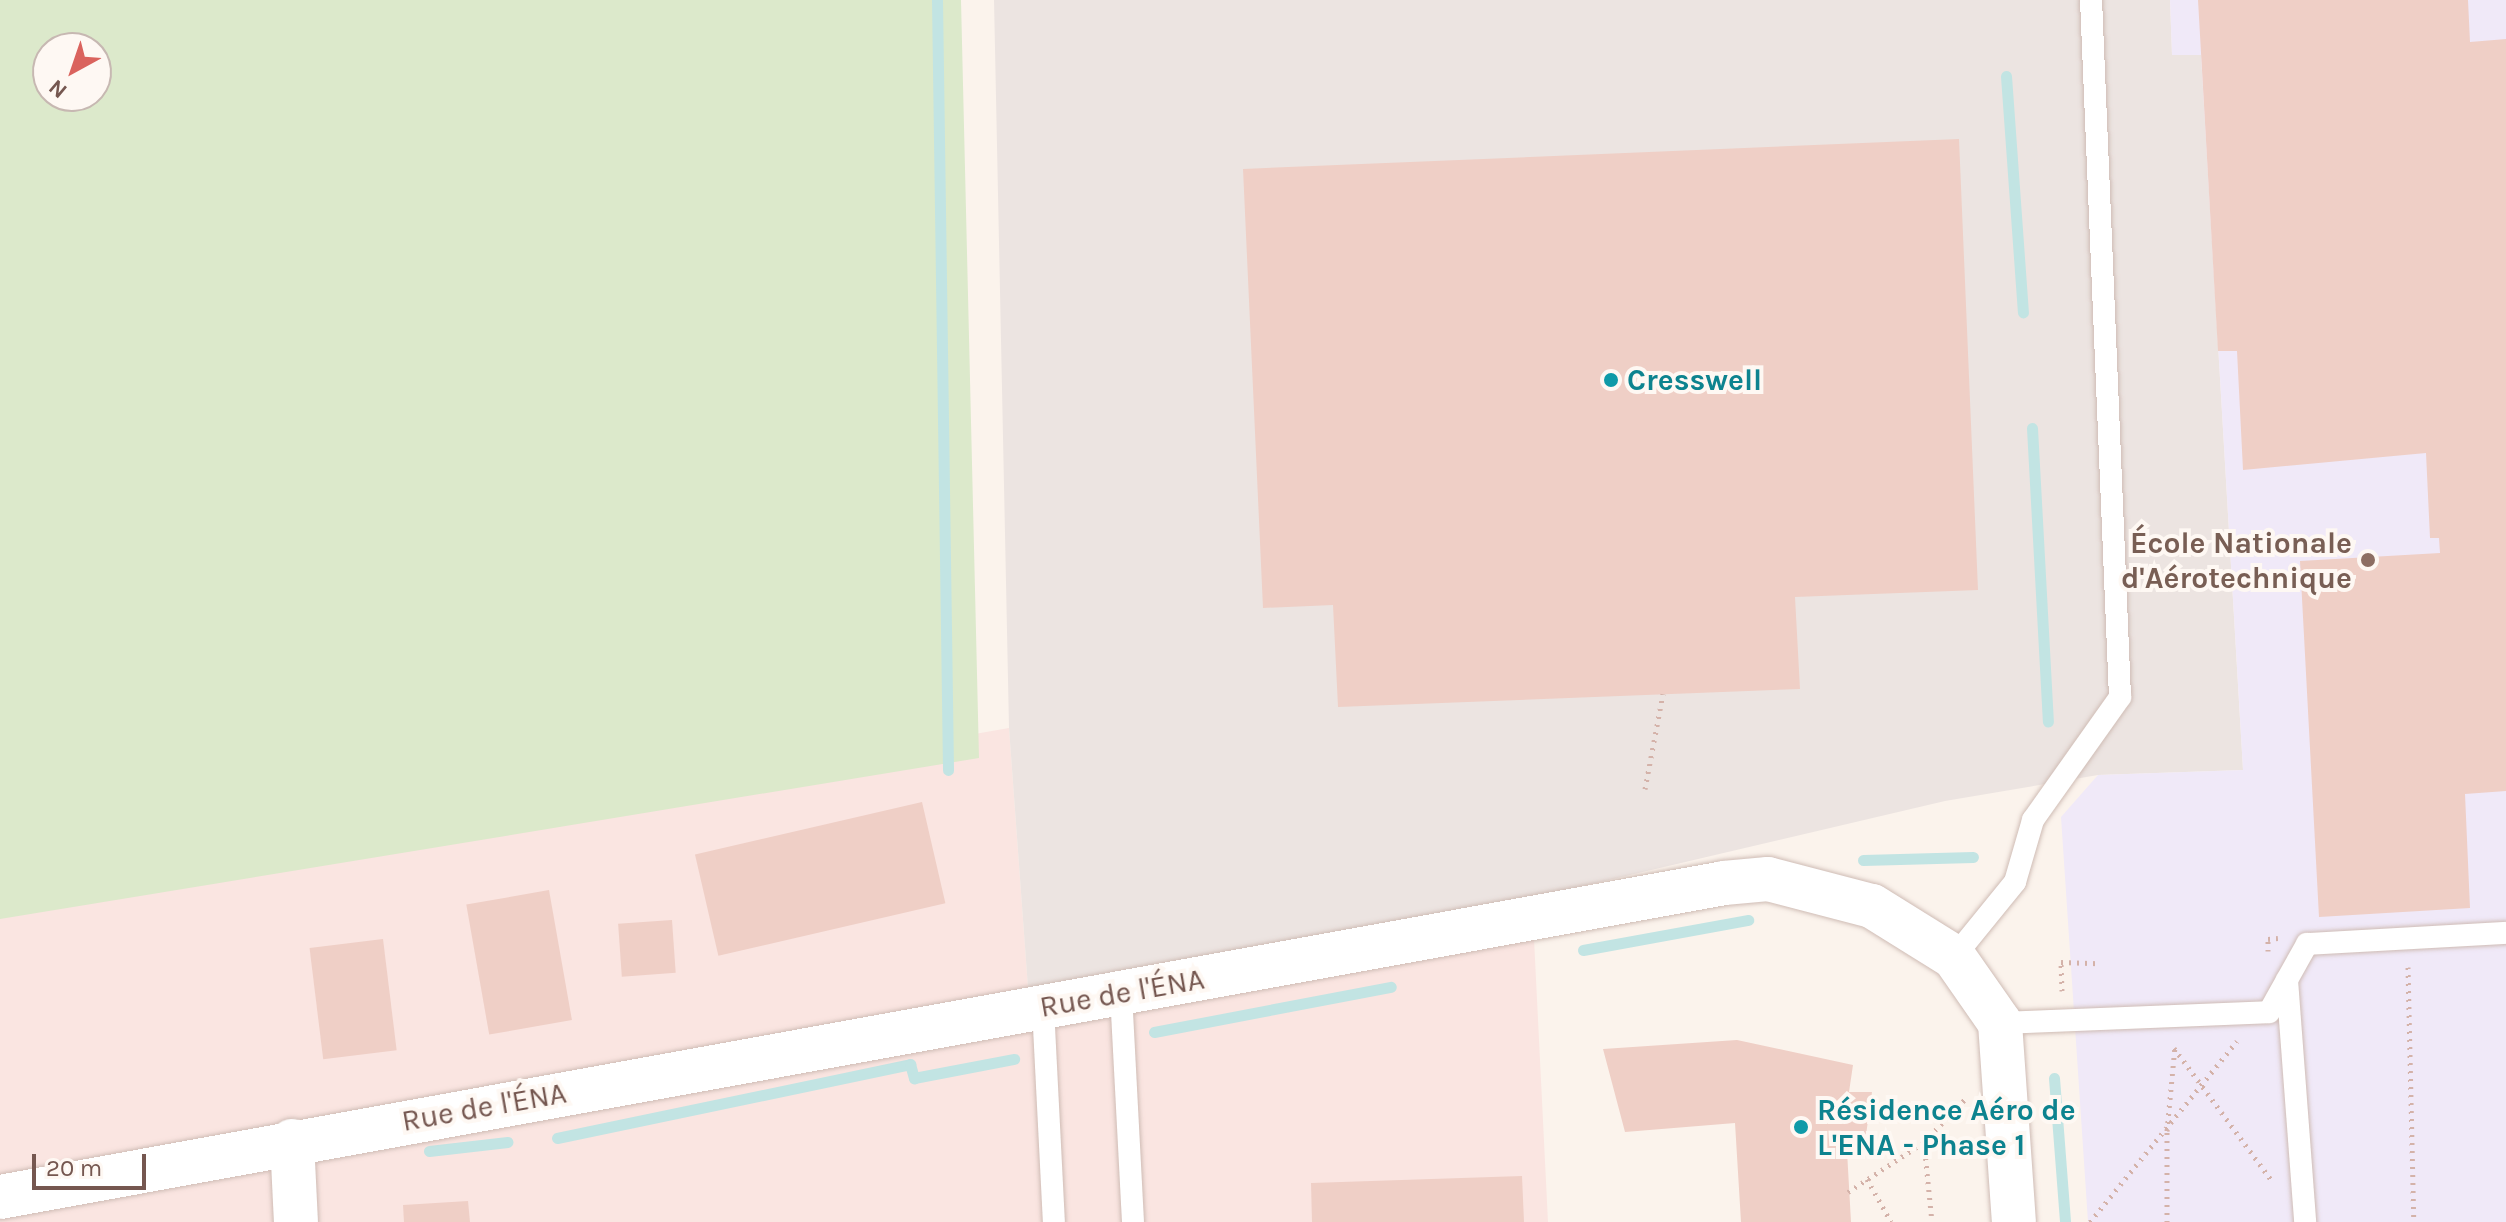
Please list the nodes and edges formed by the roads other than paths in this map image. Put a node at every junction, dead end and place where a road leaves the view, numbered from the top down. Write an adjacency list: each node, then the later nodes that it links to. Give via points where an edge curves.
1 (2091, 0): 3 (lane, via 2120,697 2033,820 2015,882)
2 (2506, 933): 4 (lane, via 2307,944)
3 (1954, 957): 5 (street, Rue de l'ÉNA, via 1872,906 1768,879); 7 (street, Rue de l'ÉNA)
4 (2287, 980): 7 (lane, via 2269,1012); 14 (lane)
5 (1121, 993): 6 (street, Rue de l'ÉNA); 12 (lane)
6 (1043, 1007): 8 (street, Rue de l'ÉNA); 11 (lane)
7 (2000, 1023): 13 (street)
8 (292, 1141): 9 (street, Rue de l'ÉNA); 10 (street)
9 (0, 1197)
10 (296, 1222)
11 (1054, 1222)
12 (1133, 1222)
13 (2014, 1222)
14 (2305, 1222)

